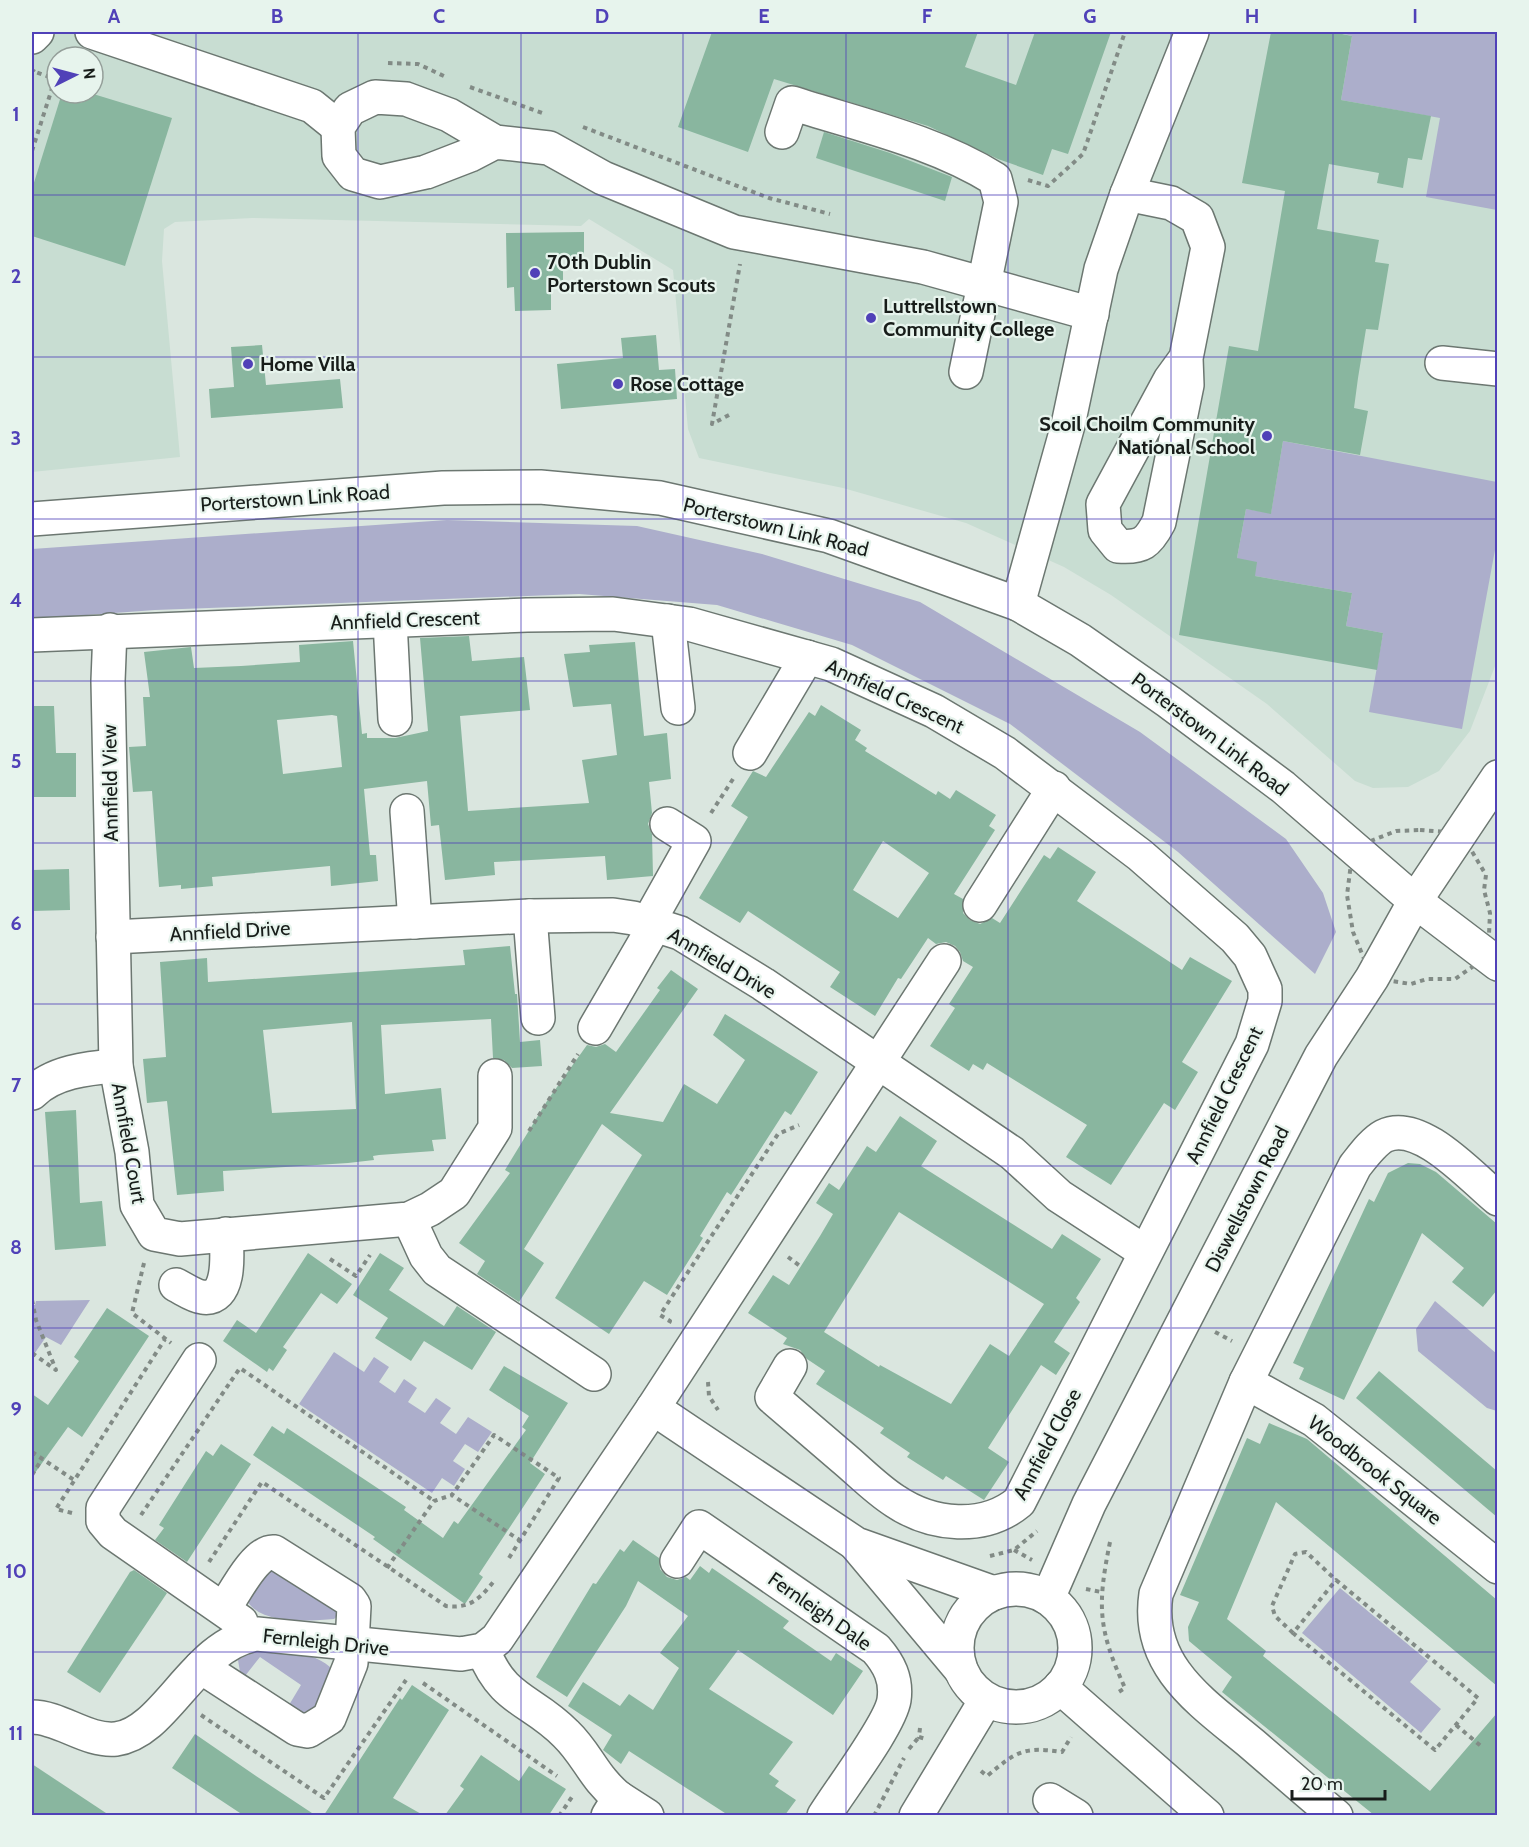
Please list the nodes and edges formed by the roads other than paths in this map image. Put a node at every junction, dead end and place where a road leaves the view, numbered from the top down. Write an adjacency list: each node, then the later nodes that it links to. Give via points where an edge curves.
1 (92, 32): 3 (street, via 312,106)
2 (1192, 32): 6 (street)
3 (338, 127): 5 (street, via 350,109 375,97 406,99 449,115); 5 (street, via 339,156 353,174 380,182 426,172)
4 (782, 132): 7 (street, via 792,103 941,150 995,179 1001,202)
5 (495, 142): 7 (street, via 549,148 603,178 734,232)
6 (1127, 194): 8 (street, via 1101,269); 9 (street, via 1171,203 1197,218 1208,247)
7 (984, 282): 8 (street); 12 (street)
8 (1092, 314): 14 (street, via 1068,425)
9 (1186, 358): 9 (street, via 1187,384 1159,522 1150,539 1134,548 1118,546 1105,530 1103,504 1170,380)
10 (1442, 363): 11 (street)
11 (1497, 369)
12 (966, 372)
13 (32, 519): 14 (street, Porterstown Link Road, via 443,488 588,490 660,498 829,536)
14 (1018, 604): 27 (street, Porterstown Link Road, via 1080,640 1283,787)
15 (390, 621): 16 (street, Annfield Crescent, via 613,614); 17 (street, Annfield Crescent); 21 (street)
16 (668, 621): 19 (street, Annfield Crescent); 20 (street)
17 (110, 630): 18 (street, Annfield Crescent); 32 (street, Annfield View)
18 (32, 634)
19 (807, 657): 22 (street); 24 (street, Annfield Crescent, via 855,674 934,711)
20 (678, 708)
21 (395, 719)
22 (750, 753)
23 (1497, 777): 27 (street, Diswellstown Road)
24 (1054, 788): 28 (street); 44 (street, Annfield Crescent, via 1140,855 1235,938 1250,956 1265,989 1252,1044)
25 (407, 811): 30 (street)
26 (681, 832): 31 (street)
27 (1415, 901): 33 (street); 55 (street, Diswellstown Road, via 1315,1067 1089,1504)
28 (980, 905)
29 (530, 916): 30 (street, Annfield Drive); 31 (street, Annfield Drive, via 613,915); 35 (street)
30 (415, 922): 32 (street, Annfield Drive)
31 (651, 924): 36 (street); 37 (street, Annfield Drive, via 680,933)
32 (113, 937): 38 (street, Annfield Court)
33 (1493, 960)
34 (944, 961): 37 (street)
35 (538, 1018)
36 (595, 1028)
37 (878, 1062): 44 (street, Annfield Drive, via 1012,1153 1059,1196); 50 (street)
38 (116, 1066): 40 (street, via 57,1077); 43 (street, Annfield Court, via 137,1205 154,1234 180,1239)
39 (495, 1076): 42 (street, via 495,1128 453,1193)
40 (32, 1094)
41 (1497, 1199): 49 (street, via 1419,1136 1384,1136 1355,1166)
42 (409, 1218): 43 (street); 48 (street, via 426,1256 437,1270)
43 (226, 1234): 45 (street, via 228,1270 221,1287 211,1296 202,1297)
44 (1145, 1252): 47 (street, Annfield Close, via 1019,1502 989,1520 957,1523 895,1502 772,1397)
45 (176, 1285)
46 (199, 1360): 56 (street, via 103,1508 103,1521 112,1533)
47 (790, 1366)
48 (594, 1374)
49 (1246, 1382): 53 (street, Woodbrook Square, via 1314,1420); 70 (street, via 1156,1594 1156,1629 1169,1664 1195,1697)
50 (653, 1408): 51 (street); 59 (street, via 497,1639)
51 (856, 1544): 54 (street); 61 (street)
52 (677, 1561): 67 (street, Fernleigh Dale, via 699,1527 876,1649 890,1668 895,1693 888,1716)
53 (1497, 1568)
54 (994, 1593): 55 (street, via 1012,1589); 61 (street, via 978,1602 966,1616 957,1652)
55 (1048, 1598): 62 (street, via 1063,1612 1072,1630 1075,1650 1071,1670)
56 (224, 1609): 57 (street); 58 (street, via 258,1558 268,1551 274,1552 350,1600 354,1606)
57 (257, 1634): 58 (street, Fernleigh Drive); 60 (street, Fernleigh Drive, via 221,1647)
58 (354, 1645): 59 (street, Fernleigh Drive, via 461,1654); 60 (street, via 329,1718 308,1731 297,1729)
59 (483, 1650): 65 (street, via 491,1670 506,1689 569,1736)
60 (201, 1666): 64 (street, Fernleigh Drive, via 138,1729 116,1739 44,1717)
61 (961, 1670): 63 (street, via 971,1687)
62 (1060, 1687): 63 (street, via 1045,1700 1026,1707 1005,1707); 69 (street)
63 (986, 1700): 68 (street)
64 (32, 1717)
65 (613, 1807): 66 (street)
66 (647, 1815)
67 (824, 1815)
68 (916, 1815)
69 (1207, 1815)
70 (1336, 1815)

